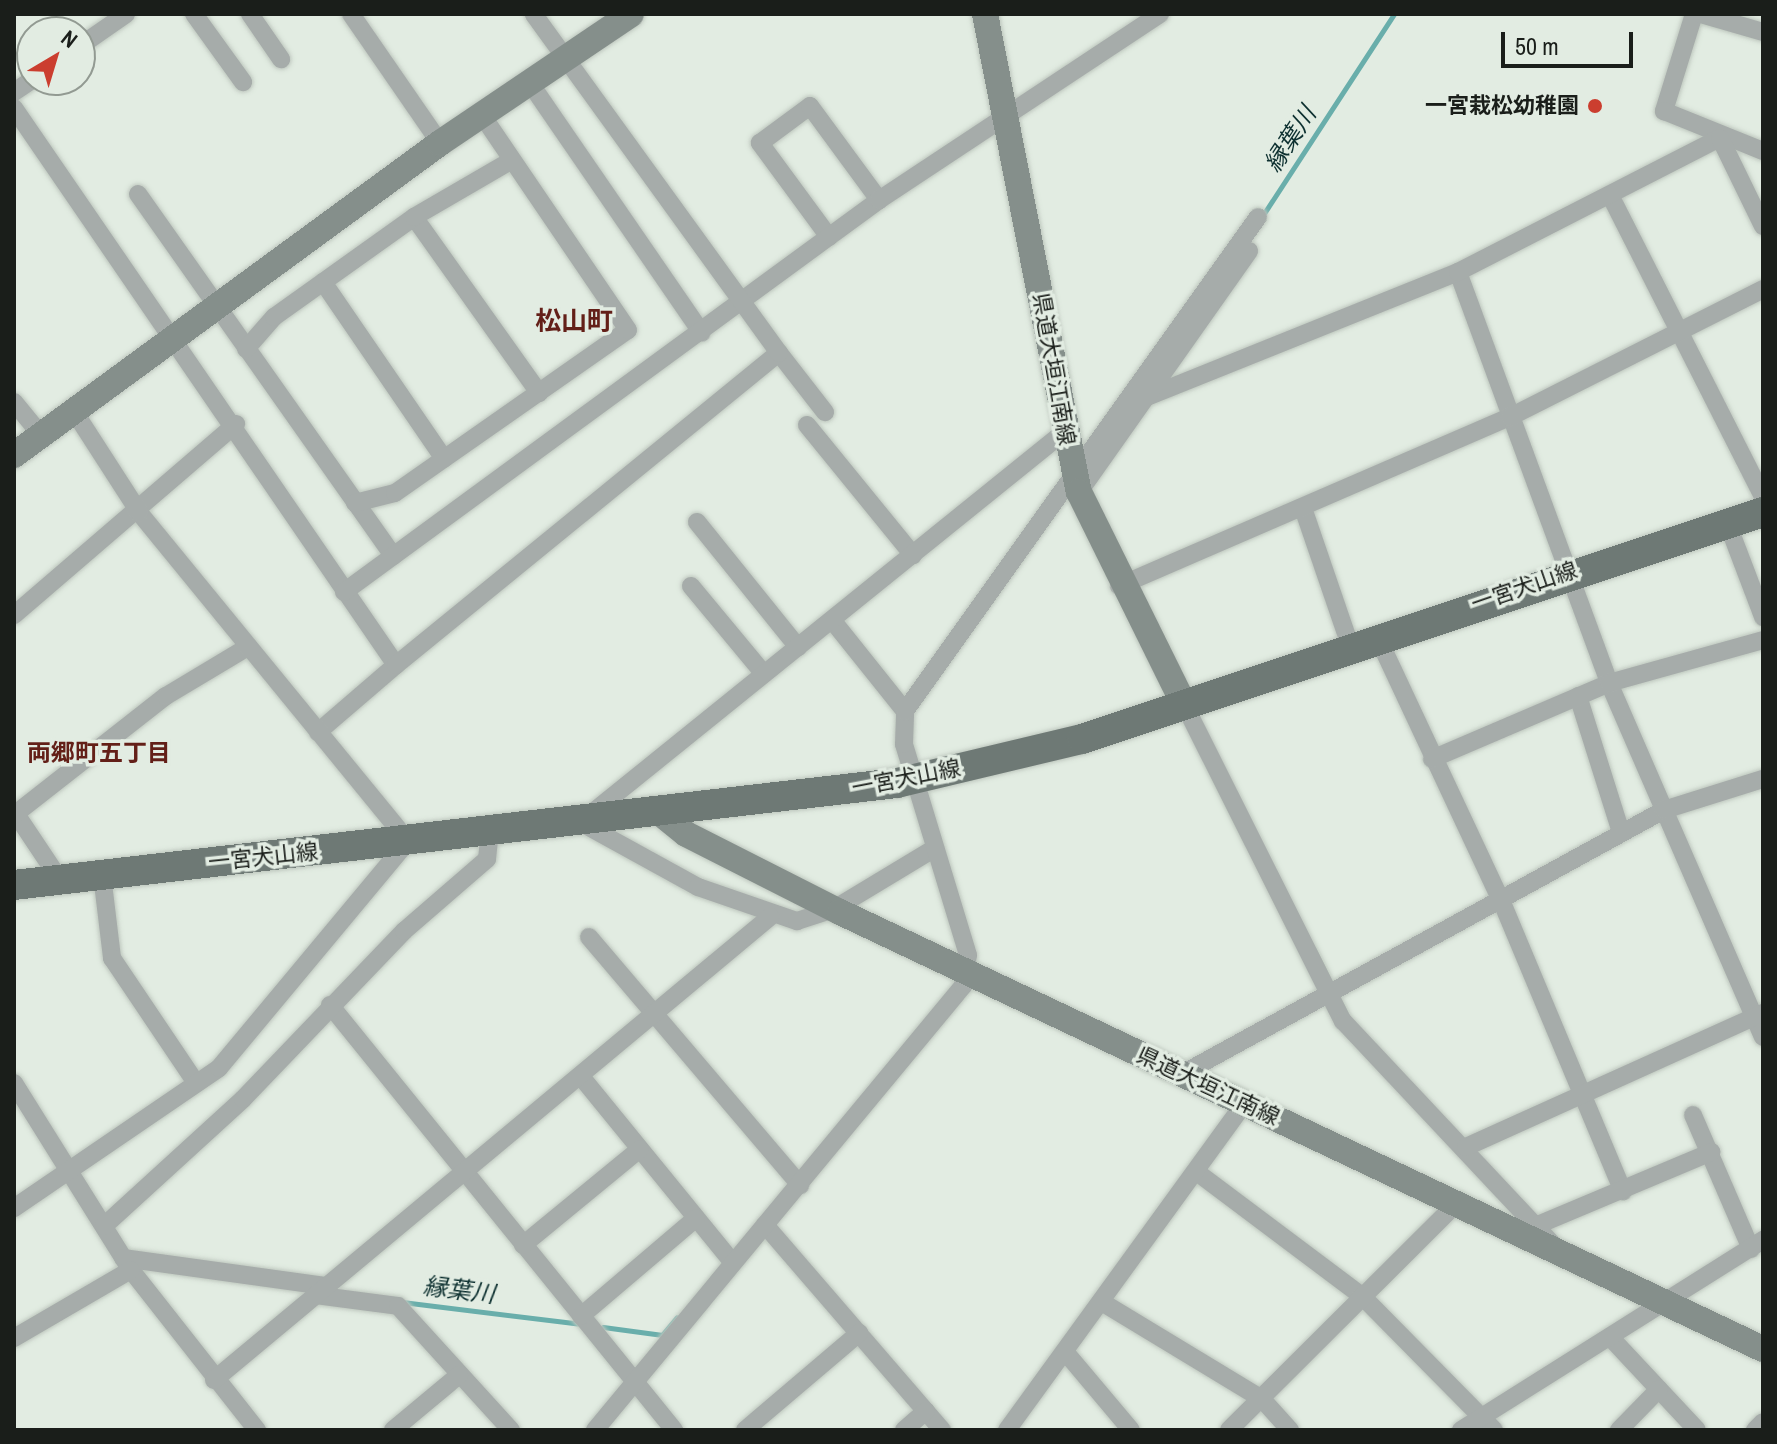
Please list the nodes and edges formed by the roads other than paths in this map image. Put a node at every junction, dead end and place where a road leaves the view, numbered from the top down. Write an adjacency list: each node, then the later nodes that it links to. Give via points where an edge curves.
1 (126, 14): 12 (street)
2 (194, 14): 15 (street)
3 (250, 14): 13 (street)
4 (351, 14): 21 (street)
5 (534, 14): 14 (street)
6 (985, 14): 19 (main road, 県道大垣江南線)
7 (1160, 14): 19 (street)
8 (1694, 14): 20 (street, via 1664,111)
9 (1701, 14): 11 (street)
10 (620, 17): 14 (main road)
11 (1763, 32)
12 (96, 35)
13 (281, 59)
14 (565, 59): 16 (main road); 36 (street)
15 (243, 82)
16 (530, 83): 18 (main road); 39 (street)
17 (14, 108): 40 (street)
18 (481, 114): 21 (main road); 23 (street)
19 (1006, 120): 26 (street); 51 (main road, 県道大垣江南線)
20 (1720, 138): 22 (street); 25 (street); 29 (street)
21 (440, 143): 37 (main road)
22 (1763, 151)
23 (512, 160): 27 (street); 44 (street, via 628,330)
24 (138, 194): 37 (street)
25 (1610, 195): 32 (street); 38 (street)
26 (879, 200): 30 (street); 30 (street, via 810,106 760,143)
27 (414, 217): 33 (street); 44 (street)
28 (1258, 217): 35 (street)
29 (1763, 226)
30 (829, 237): 36 (street)
31 (1249, 251): 35 (street)
32 (1458, 272): 43 (street); 48 (street)
33 (323, 282): 41 (street); 54 (street)
34 (1763, 289): 38 (street)
35 (1210, 296): 43 (street)
36 (742, 305): 39 (street); 42 (street)
37 (216, 306): 40 (main road); 41 (street)
38 (1682, 331): 48 (street); 56 (street)
39 (702, 333): 64 (street)
40 (176, 335): 46 (main road); 49 (street)
41 (246, 349): 57 (street)
42 (779, 353): 47 (street); 76 (street)
43 (1144, 388): 55 (street)
44 (539, 393): 54 (street)
45 (14, 402): 52 (street)
46 (74, 411): 52 (main road); 59 (street)
47 (825, 412)
48 (1510, 417): 58 (street); 65 (street)
49 (236, 424): 59 (street); 68 (street)
50 (807, 425): 63 (street)
51 (1064, 432): 55 (main road, 県道大垣江南線); 63 (street)
52 (41, 435): 53 (main road)
53 (14, 455)
54 (444, 459): 57 (street, via 395,493)
55 (1077, 483): 67 (main road, 県道大垣江南線); 81 (street)
56 (1763, 497)
57 (355, 503): 64 (street)
58 (1303, 508): 67 (street); 73 (street)
59 (139, 512): 69 (street); 74 (street)
60 (1763, 512): 62 (main road, 一宮犬山線)
61 (697, 522): 75 (street)
62 (1727, 522): 65 (main road, 一宮犬山線); 70 (street)
63 (913, 555): 71 (street)
64 (393, 556): 68 (street)
65 (1570, 571): 73 (main road, 一宮犬山線); 78 (street)
66 (691, 586): 77 (street)
67 (1119, 586): 80 (main road, 県道大垣江南線)
68 (344, 592): 76 (street)
69 (14, 615)
70 (1763, 617)
71 (832, 620): 75 (street); 81 (street)
72 (1763, 640): 78 (street)
73 (1365, 643): 80 (main road, 一宮犬山線); 83 (street)
74 (248, 647): 82 (street); 88 (street, via 166,696)
75 (798, 647): 77 (street)
76 (396, 665): 82 (street)
77 (764, 674): 89 (street)
78 (1609, 683): 79 (street); 86 (street)
79 (1578, 696): 83 (street); 91 (street)
80 (1184, 704): 84 (main road, 一宮犬山線, via 1082,739); 102 (street)
81 (905, 711): 84 (street)
82 (318, 732): 92 (street)
83 (1432, 759): 97 (street)
84 (914, 779): 87 (main road, 一宮犬山線); 93 (street)
85 (1763, 779): 86 (street)
86 (1664, 810): 91 (street); 104 (street)
87 (660, 813): 89 (main road, 一宮犬山線); 98 (main road, 県道大垣江南線, via 686,834)
88 (15, 814): 95 (street)
89 (580, 821): 90 (main road, 一宮犬山線); 99 (street)
90 (490, 832): 92 (main road, 一宮犬山線); 103 (street, via 487,859)
91 (1621, 832): 97 (street)
92 (408, 841): 94 (main road, 一宮犬山線); 110 (street, via 219,1068)
93 (935, 848): 98 (street); 101 (street)
94 (102, 875): 95 (main road, 一宮犬山線); 110 (street, via 112,958)
95 (60, 880): 96 (main road, 一宮犬山線)
96 (14, 885)
97 (1501, 900): 102 (street); 111 (street)
98 (834, 909): 99 (street, via 797,921); 101 (main road, 県道大垣江南線)
99 (770, 917): 105 (street)
100 (589, 937): 105 (street)
101 (967, 972): 107 (main road, 県道大垣江南線); 120 (street, via 953,1002)
102 (1331, 992): 107 (street); 114 (street, via 1343,1021)
103 (330, 1005): 118 (street); 127 (street, via 243,1099)
104 (1758, 1015): 106 (street); 111 (street)
105 (656, 1017): 108 (street); 120 (street)
106 (1763, 1037)
107 (1182, 1074): 112 (main road, 県道大垣江南線)
108 (583, 1079): 115 (street); 118 (street)
109 (14, 1083): 117 (street)
110 (196, 1083): 117 (street)
111 (1583, 1095): 114 (street); 121 (street)
112 (1245, 1103): 119 (street); 122 (main road, 県道大垣江南線)
113 (1693, 1115): 116 (street)
114 (1466, 1147): 125 (street)
115 (640, 1149): 124 (street); 129 (street)
116 (1711, 1152): 121 (street); 128 (street)
117 (70, 1171): 123 (street); 127 (street)
118 (464, 1172): 129 (street); 133 (street)
119 (1198, 1173): 134 (street); 136 (street)
120 (800, 1185): 126 (street)
121 (1623, 1192): 125 (street)
122 (1455, 1205): 130 (main road, 県道大垣江南線); 134 (street)
123 (14, 1208)
124 (696, 1218): 131 (street); 137 (street)
125 (1540, 1224): 130 (street)
126 (765, 1225): 131 (street); 138 (street)
127 (104, 1226): 132 (street)
128 (1757, 1244): 135 (street)
129 (523, 1245): 137 (street)
130 (1560, 1252): 135 (main road, 県道大垣江南線)
131 (733, 1263): 145 (street)
132 (127, 1264): 133 (street); 140 (street); 144 (street)
133 (320, 1290): 143 (street, via 398,1306); 144 (street)
134 (1362, 1296): 147 (street); 150 (street)
135 (1665, 1303): 139 (street); 141 (main road, 県道大垣江南線)
136 (1105, 1304): 142 (street); 147 (street)
137 (581, 1316): 145 (street)
138 (859, 1333): 148 (street); 156 (street)
139 (1610, 1337): 146 (street); 150 (street)
140 (14, 1338)
141 (1763, 1349)
142 (1067, 1354): 159 (street); 160 (street)
143 (459, 1375): 152 (street); 153 (street)
144 (214, 1380): 151 (street)
145 (634, 1382): 154 (street); 155 (street)
146 (1659, 1389): 164 (street); 165 (street)
147 (1262, 1399): 161 (street); 162 (street)
148 (926, 1411): 157 (street); 158 (street)
149 (1763, 1422): 166 (street)
150 (1488, 1424): 163 (street)
151 (257, 1430)
152 (393, 1430)
153 (511, 1430)
154 (595, 1430)
155 (674, 1430)
156 (745, 1430)
157 (904, 1430)
158 (942, 1430)
159 (1007, 1430)
160 (1131, 1430)
161 (1229, 1430)
162 (1290, 1430)
163 (1461, 1430)
164 (1619, 1430)
165 (1697, 1430)
166 (1755, 1430)

